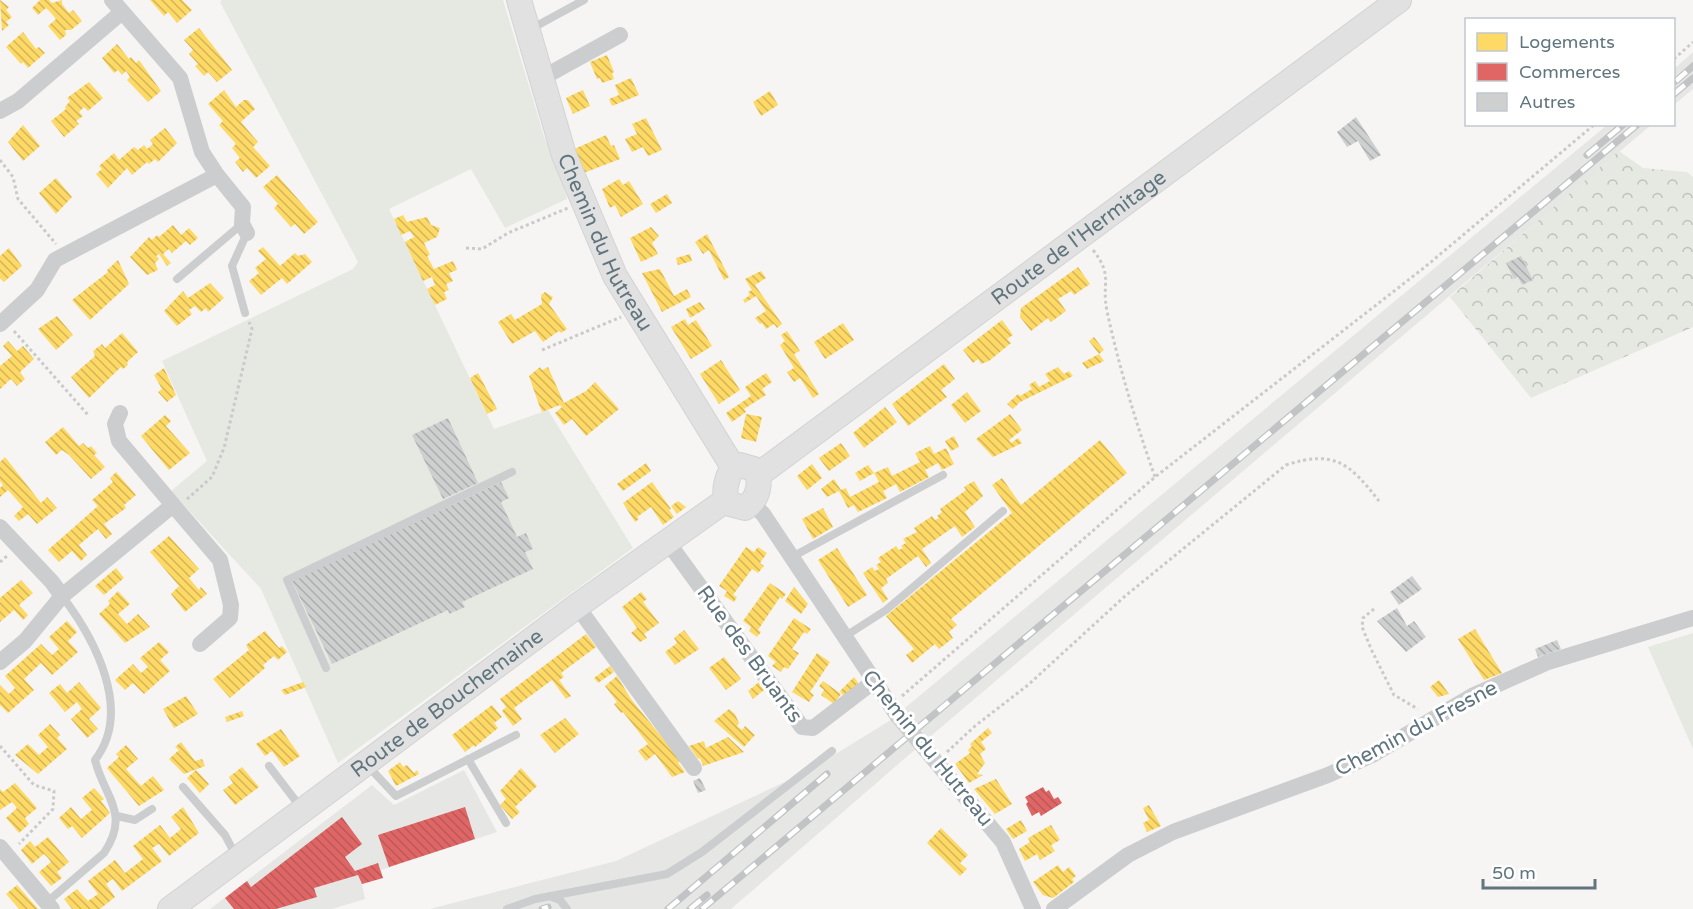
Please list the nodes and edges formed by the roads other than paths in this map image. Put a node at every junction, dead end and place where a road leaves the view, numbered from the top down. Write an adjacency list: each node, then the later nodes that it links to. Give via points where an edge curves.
1 (519, 0): 5 (street, Chemin du Hutreau)
2 (585, 0): 5 (lane)
3 (1399, 0): 17 (street, Route de l'Hermitage)
4 (117, 6): 8 (street, via 18,101); 9 (street, via 180,78 202,152)
5 (529, 30): 7 (street, Chemin du Hutreau)
6 (620, 35): 7 (street)
7 (542, 78): 15 (street, Chemin du Hutreau, via 560,145 615,276)
8 (0, 111)
9 (217, 175): 10 (street, via 243,207); 13 (street, via 56,260 37,290)
10 (244, 228): 11 (lane); 12 (lane, via 232,266)
11 (177, 279)
12 (245, 313)
13 (5, 325)
14 (120, 413): 20 (street, via 115,424 120,441)
15 (733, 467): 17 (street, via 746,466); 19 (street)
16 (512, 472): 32 (lane, via 287,580)
17 (758, 475): 21 (street)
18 (943, 476): 25 (lane)
19 (726, 500): 21 (street, via 737,508); 24 (street, Route de Bouchemaine)
20 (178, 503): 26 (street); 30 (street, via 220,560 231,605 230,618)
21 (752, 504): 25 (street, Chemin du Hutreau)
22 (1003, 511): 29 (lane, via 885,610)
23 (0, 527): 26 (street)
24 (668, 540): 27 (street, Route de Bouchemaine); 33 (street, Rue des Bruants, via 802,727 813,728)
25 (792, 557): 29 (street, Chemin du Hutreau)
26 (62, 596): 31 (street, via 25,641); 43 (lane, via 100,661 110,693 111,723 95,760)
27 (578, 606): 37 (street, Route de Bouchemaine); 39 (street)
28 (1693, 618): 53 (street, Chemin du Fresne, via 1548,662 1474,695 1372,755 1328,775 1173,832 1128,855)
29 (844, 637): 33 (street, Chemin du Hutreau)
30 (200, 644)
31 (0, 662)
32 (326, 668)
33 (873, 682): 52 (street, Chemin du Hutreau, bridge, via 1003,842)
34 (516, 735): 36 (lane)
35 (832, 751): 47 (lane, via 702,852 667,873)
36 (468, 759): 37 (lane, via 396,796); 44 (lane)
37 (365, 764): 42 (street, Route de Bouchemaine)
38 (268, 766): 42 (lane)
39 (694, 768)
40 (183, 787): 46 (lane, via 225,835)
41 (152, 809): 43 (lane, via 135,820)
42 (302, 810): 46 (street, Route de Bouchemaine)
43 (117, 816): 48 (lane, via 111,843 104,853)
44 (506, 823)
45 (3, 851): 48 (street)
46 (237, 858): 49 (street, Route de Bouchemaine)
47 (549, 896): 50 (lane); 51 (lane, via 560,900)
48 (49, 906)
49 (170, 909)
50 (507, 909)
51 (567, 909)
52 (1033, 909)
53 (1054, 909)

